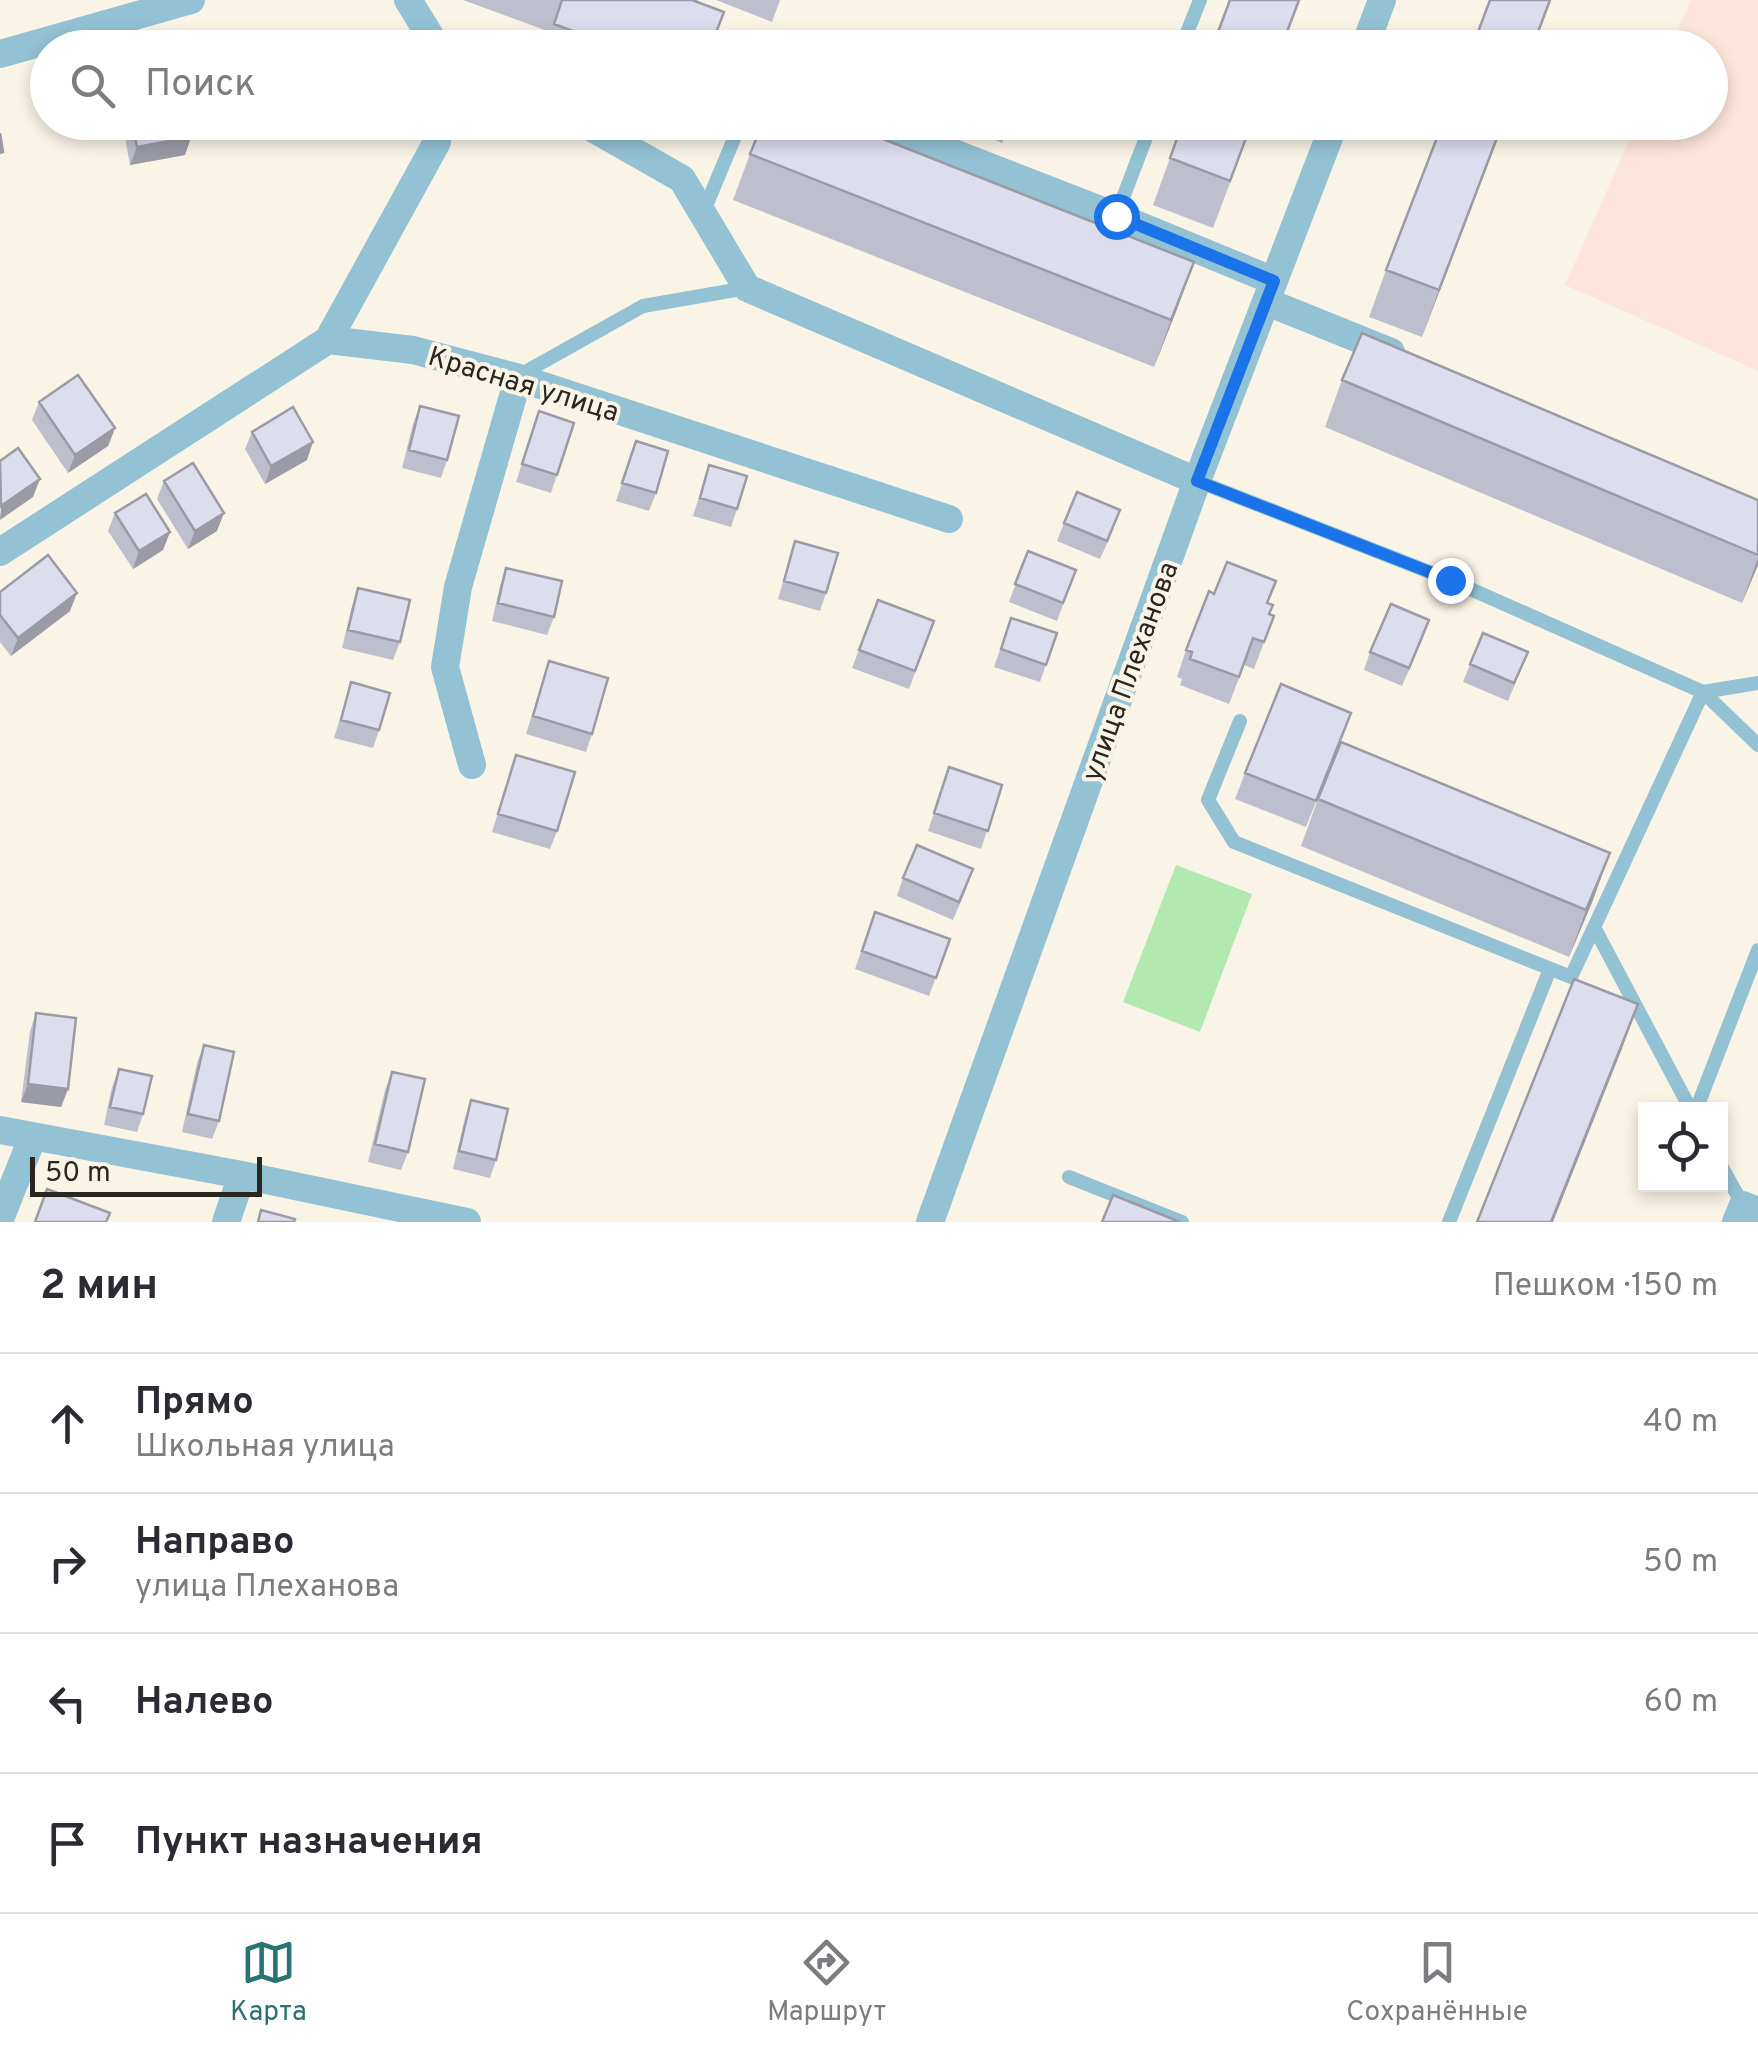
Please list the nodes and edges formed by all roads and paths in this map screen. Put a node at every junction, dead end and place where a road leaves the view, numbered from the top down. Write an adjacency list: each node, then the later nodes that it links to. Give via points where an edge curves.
1 (191, 0): 6 (street)
2 (408, 0): 7 (street)
3 (690, 0): 8 (lane)
4 (1200, 0): 9 (lane)
5 (1382, 0): 10 (street)
6 (85, 30)
7 (428, 30)
8 (708, 30)
9 (1188, 30)
10 (1371, 30)
11 (30, 46): 12 (street)
12 (0, 54)
13 (437, 140): 23 (street)
14 (614, 140): 19 (street, via 682,178)
15 (734, 140): 19 (lane)
16 (920, 140): 20 (street)
17 (1145, 140): 20 (lane)
18 (1328, 140): 22 (street, улица Плеханова)
19 (703, 214): 21 (street)
20 (1116, 216): 22 (street)
21 (747, 288): 25 (lane, via 643,306); 26 (street)
22 (1270, 292): 24 (street); 26 (street, улица Плеханова)
23 (328, 340): 25 (street, Красная улица, via 413,350); 28 (street)
24 (1412, 361)
25 (516, 378): 27 (street, Красная улица); 33 (street, via 458,587 445,666)
26 (1197, 481): 30 (lane, via 1450,580); 48 (street, улица Плеханова)
27 (949, 518)
28 (0, 552)
29 (1758, 683): 30 (lane)
30 (1704, 692): 32 (lane); 34 (lane)
31 (1240, 721): 36 (lane, via 1208,800 1234,842)
32 (1758, 745)
33 (472, 764)
34 (1594, 927): 36 (lane, via 1571,977); 37 (lane)
35 (1758, 950): 38 (lane)
36 (1550, 968): 50 (lane)
37 (1689, 1102)
38 (1696, 1102)
39 (0, 1130): 40 (street)
40 (34, 1136): 41 (street); 45 (street)
41 (242, 1175): 46 (street); 47 (street)
42 (1068, 1177): 49 (lane)
43 (1728, 1179): 44 (lane)
44 (1746, 1213)
45 (0, 1219)
46 (226, 1222)
47 (467, 1222)
48 (930, 1222)
49 (1182, 1222)
50 (1449, 1222)

